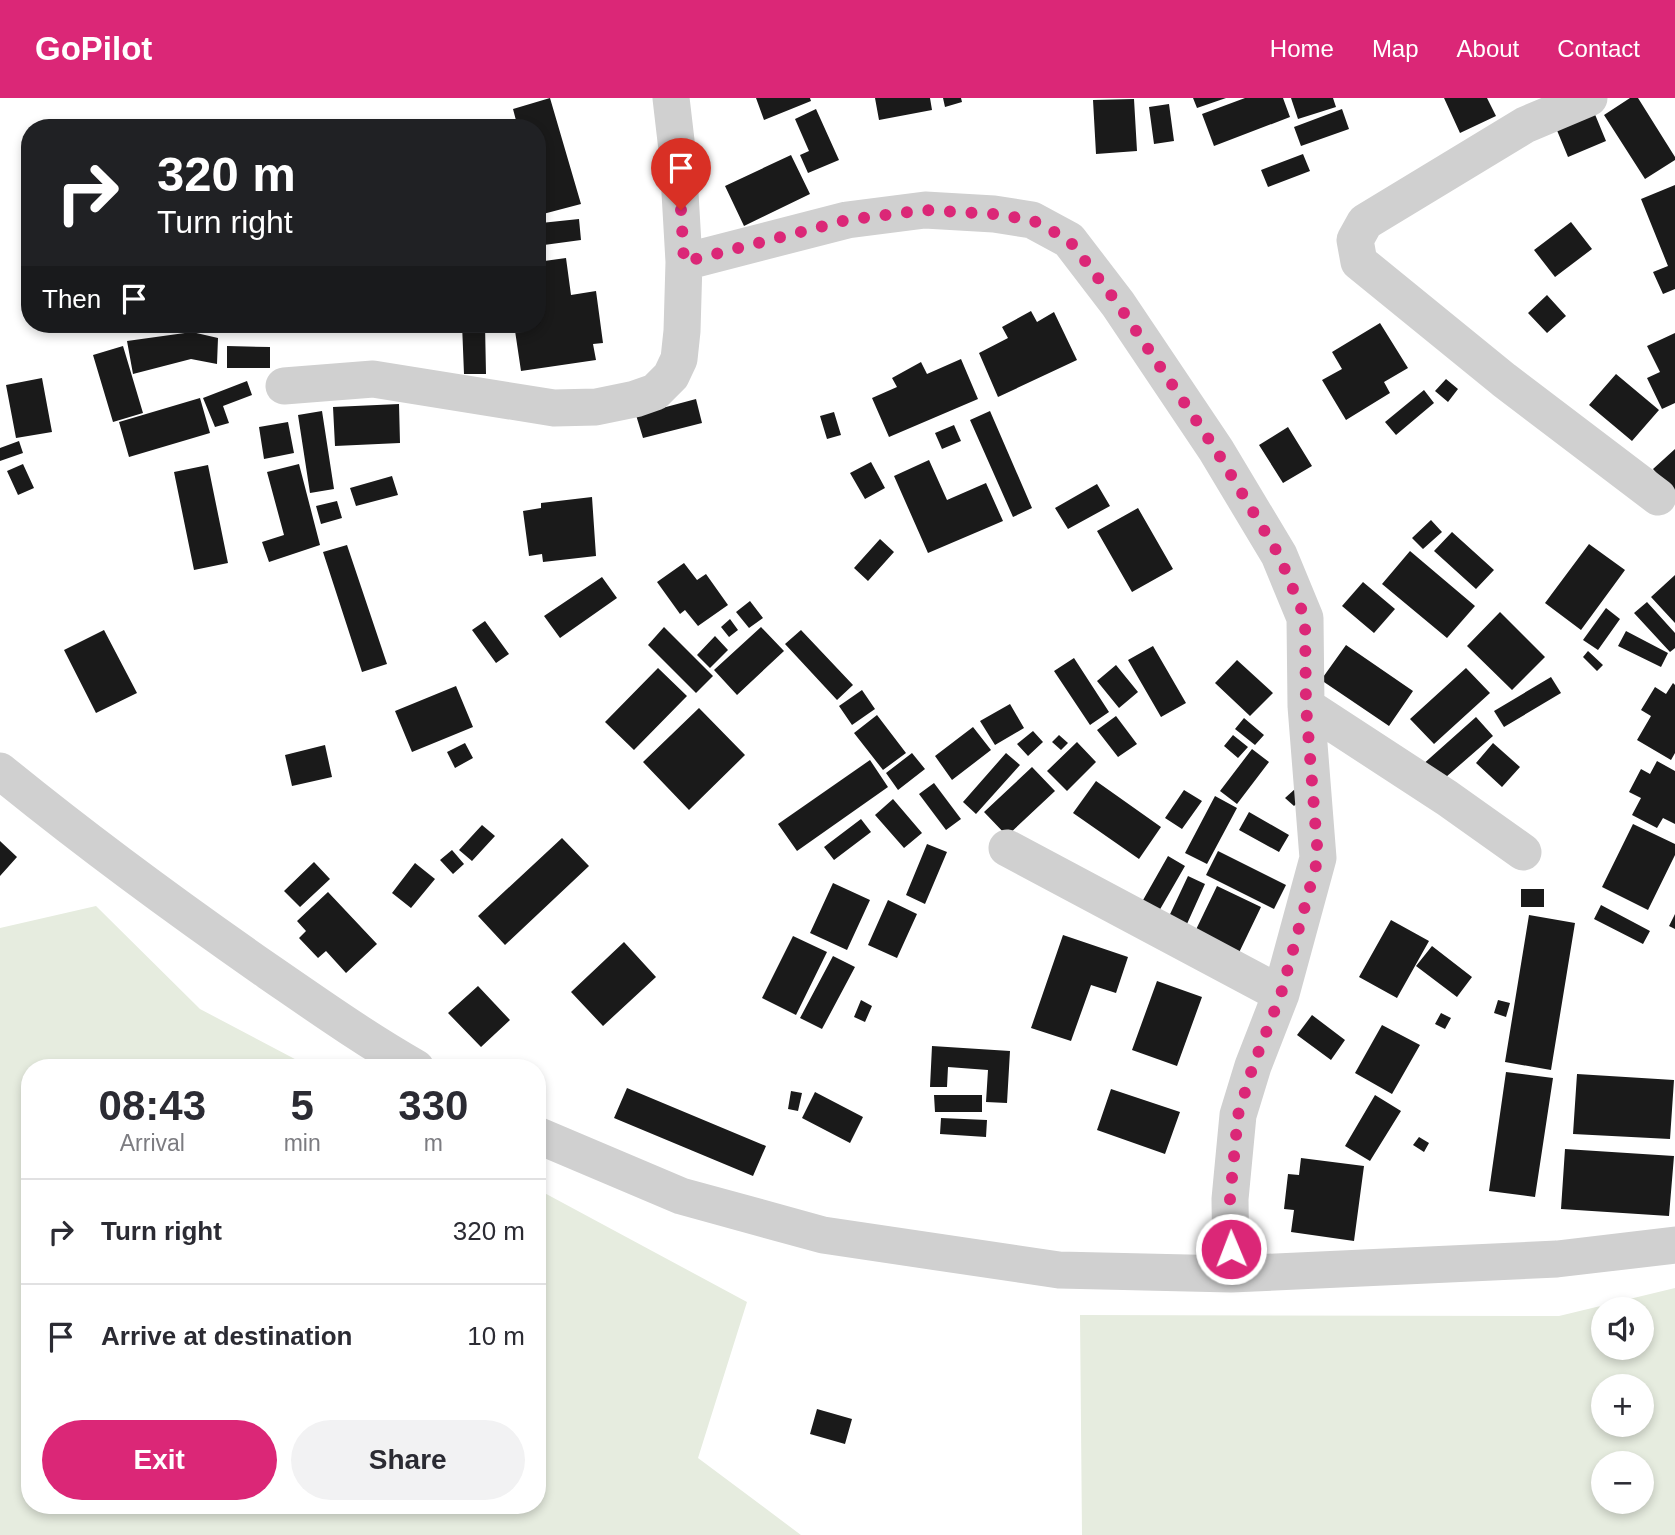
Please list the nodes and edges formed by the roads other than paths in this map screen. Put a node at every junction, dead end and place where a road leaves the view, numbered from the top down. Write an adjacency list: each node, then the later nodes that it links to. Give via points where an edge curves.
1 (671, 98): 4 (street)
2 (1589, 98): 3 (street)
3 (1518, 112): 6 (street, via 1365,222 1355,240 1359,262)
4 (684, 262): 5 (street, via 679,359 671,376 655,392 635,399 596,407 554,408 373,379); 7 (street, via 847,220 925,210 1032,220 1069,240 1216,450 1279,555 1305,618)
5 (284, 386)
6 (1658, 497)
7 (1306, 706): 10 (street); 11 (street, via 1318,858)
8 (0, 771): 12 (street, via 210,931)
9 (1007, 848): 11 (street)
10 (1523, 852)
11 (1281, 994): 15 (street, via 1238,1115 1230,1199)
12 (400, 1059)
13 (546, 1139): 15 (street, via 681,1196 822,1235 1059,1270)
14 (1675, 1245): 15 (street, via 1557,1259)
15 (1231, 1274)

